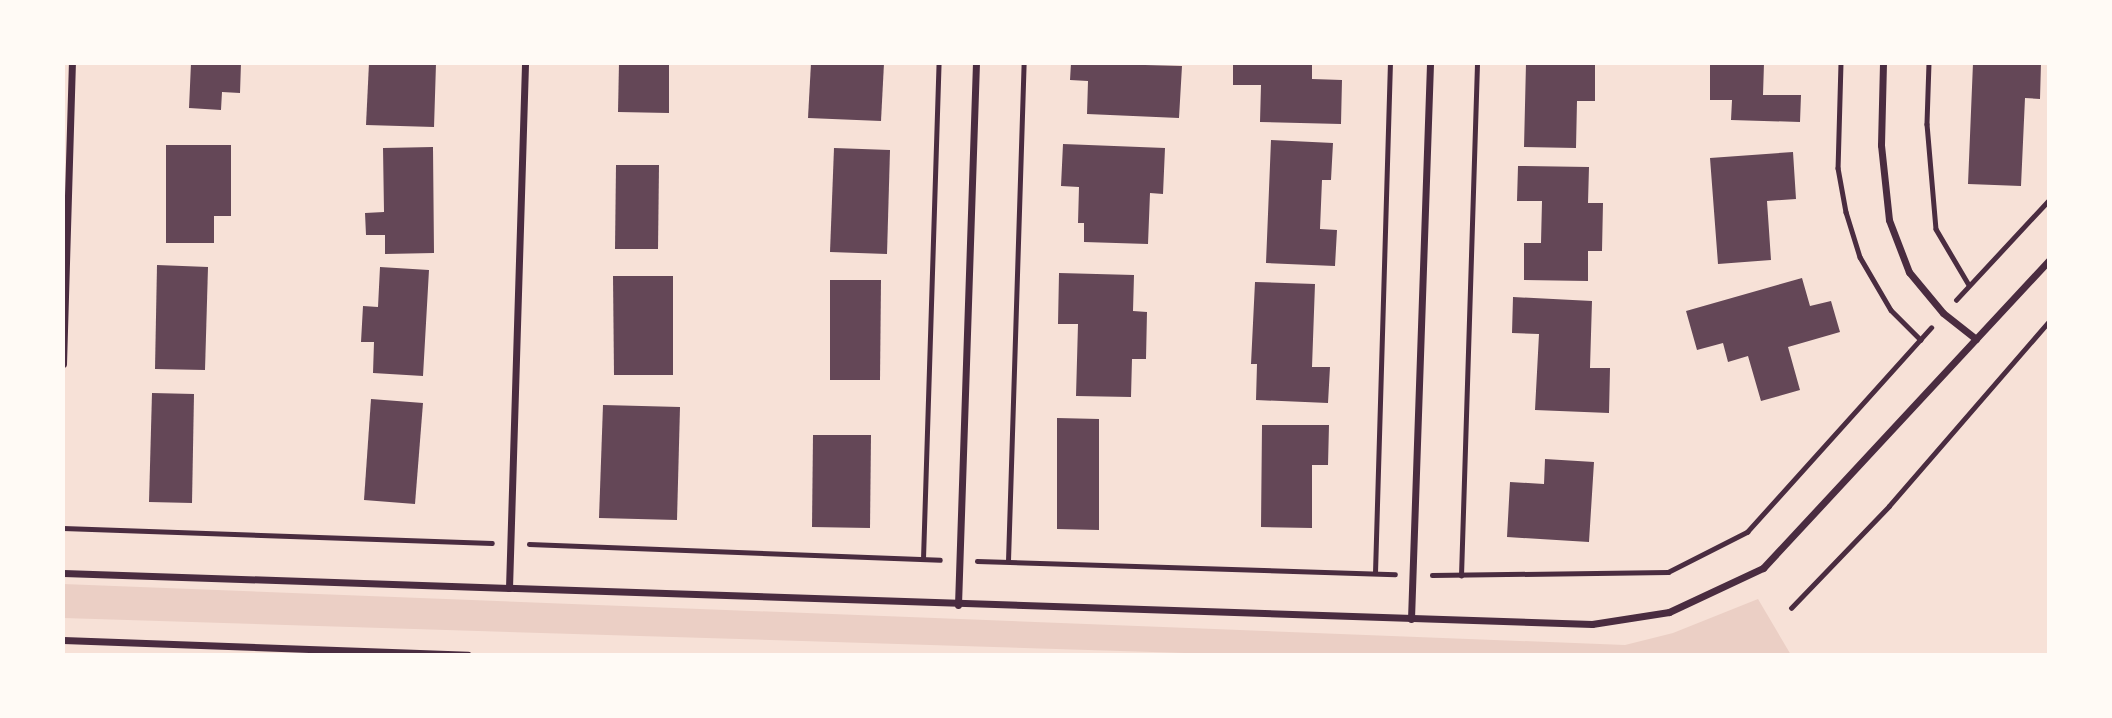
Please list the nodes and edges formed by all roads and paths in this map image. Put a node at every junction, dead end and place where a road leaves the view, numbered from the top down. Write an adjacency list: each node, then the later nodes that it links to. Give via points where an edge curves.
1 (72, 63): 19 (street)
2 (525, 63): 21 (street)
3 (939, 63): 22 (path)
4 (976, 63): 23 (street)
5 (1024, 63): 24 (path)
6 (1390, 63): 26 (path)
7 (1430, 63): 27 (street)
8 (1477, 63): 28 (path)
9 (1841, 63): 18 (path, via 1838,168 1846,212 1860,257 1891,310)
10 (1883, 63): 15 (street, via 1881,145 1889,220 1909,272)
11 (1929, 63): 14 (path, via 1927,124 1936,229)
12 (2049, 200): 14 (path)
13 (2049, 260): 17 (street)
14 (1969, 285): 15 (path)
15 (1943, 313): 17 (street); 18 (path)
16 (2049, 321): 31 (path, via 1889,506)
17 (1976, 339): 32 (street, via 1763,568 1669,612 1592,624)
18 (1921, 340): 28 (path, via 1747,532 1668,572)
19 (63, 364)
20 (63, 528): 21 (path)
21 (511, 544): 22 (path); 29 (street)
22 (923, 559): 23 (path)
23 (960, 560): 24 (path); 30 (street)
24 (1008, 562): 26 (path)
25 (63, 573): 29 (street)
26 (1375, 573): 27 (path)
27 (1412, 574): 28 (path); 32 (street)
28 (1461, 576)
29 (509, 588): 30 (street)
30 (958, 605): 32 (street)
31 (1791, 608)
32 (1411, 619)
33 (63, 640): 34 (street)
34 (468, 655)

